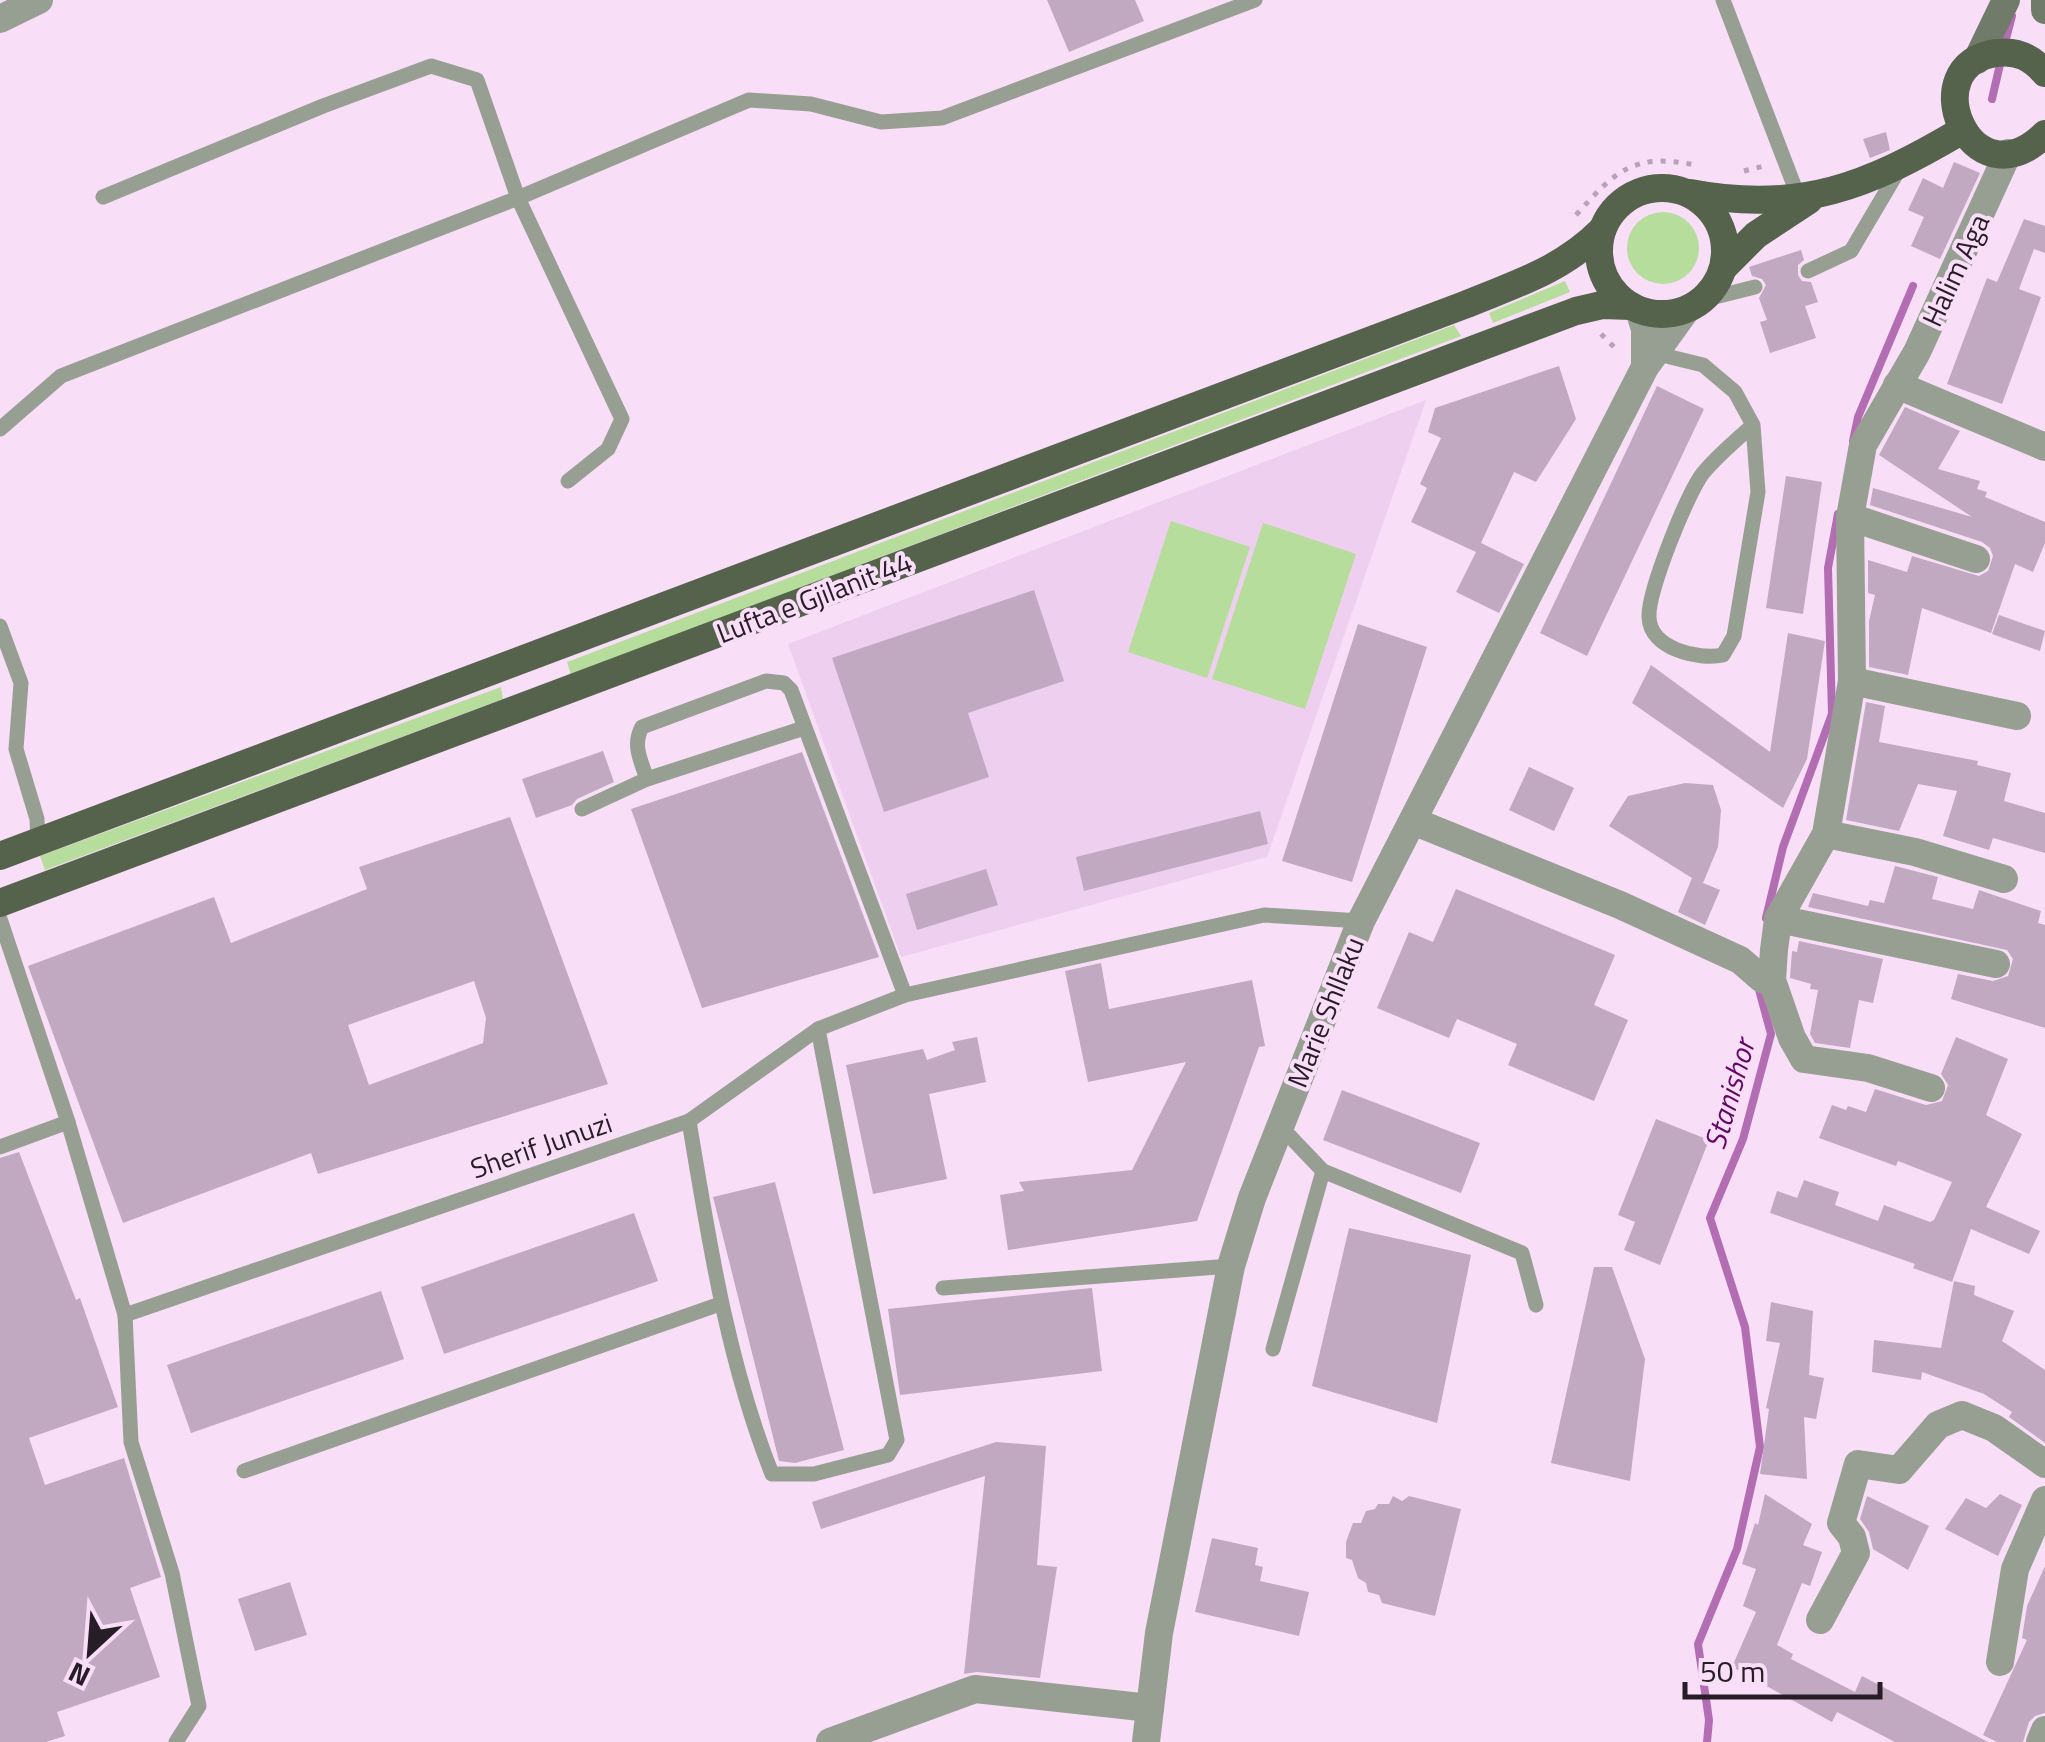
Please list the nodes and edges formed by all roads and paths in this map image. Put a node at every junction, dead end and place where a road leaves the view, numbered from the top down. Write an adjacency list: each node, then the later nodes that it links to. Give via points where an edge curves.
1 (39, 0): 7 (street)
2 (1255, 0): 16 (lane, via 942,118 882,122 811,104 749,100)
3 (1722, 0): 17 (lane)
4 (2006, 0): 8 (main road)
5 (2044, 0): 6 (main road)
6 (2045, 10)
7 (0, 19)
8 (1977, 60): 9 (main road, via 1991,53 2023,55); 10 (main road, via 1957,84 1955,116)
9 (2045, 73)
10 (1962, 131): 12 (main road, via 1986,149); 13 (main road)
11 (2045, 134): 12 (main road)
12 (2008, 153): 25 (street, Halim Aga)
13 (1900, 168): 17 (main road); 20 (lane, via 1851,252)
14 (1688, 193): 17 (main road); 18 (main road, via 1648,189 1628,197); 19 (main road, via 1704,202 1723,232)
15 (102, 196): 16 (lane, via 431,66 478,80)
16 (518, 198): 27 (lane, via 61,376); 29 (lane, via 622,419 608,449)
17 (1805, 200): 19 (main road)
18 (1602, 230): 23 (main road, via 1602,273); 40 (main road, Lufta e Gjilanit 44, via 1551,269 1467,304)
19 (1724, 267): 22 (main road)
20 (1808, 271)
21 (1755, 287): 22 (lane)
22 (1695, 305): 23 (main road, via 1670,314); 24 (street, Marie Shllaku)
23 (1635, 308): 24 (street); 43 (main road, Lufta e Gjilanit 44, via 1602,304 1576,311)
24 (1649, 360): 26 (lane, via 1703,366 1735,392); 38 (street, Marie Shllaku)
25 (1898, 385): 28 (street); 30 (street, Halim Aga, via 1863,445)
26 (1753, 425): 26 (lane, via 1758,492 1734,636 1723,656 1704,659 1656,636 1649,619 1654,590 1702,474)
27 (0, 429)
28 (2045, 447)
29 (568, 481)
30 (1850, 518): 31 (street); 33 (street, Halim Aga)
31 (1976, 559)
32 (0, 626): 40 (lane, via 21,683 16,749)
33 (1852, 680): 34 (street); 39 (street, Halim Aga)
34 (2017, 716)
35 (804, 728): 36 (lane); 36 (lane, via 791,690 766,681 642,727 637,748); 49 (lane)
36 (647, 779): 37 (lane)
37 (582, 809)
38 (1413, 821): 46 (street, Marie Shllaku); 48 (street, via 1620,905)
39 (1826, 834): 42 (street); 45 (street, Halim Aga)
40 (38, 842): 41 (main road, Lufta e Gjilanit 44)
41 (0, 856)
42 (2004, 879)
43 (0, 904)
44 (0, 919): 53 (lane)
45 (1778, 919): 47 (street); 48 (street, Halim Aga)
46 (1361, 921): 49 (lane, Sherif Junuzi, via 1264,915); 54 (street, Marie Shllaku)
47 (1996, 964)
48 (1758, 973): 51 (street, Halim Aga, via 1783,1004 1804,1059 1868,1068)
49 (905, 995): 50 (lane, Sherif Junuzi)
50 (818, 1030): 52 (lane, Sherif Junuzi); 59 (lane, via 898,1440 888,1455 814,1474 772,1474)
51 (1931, 1088)
52 (689, 1120): 59 (lane); 61 (lane, Sherif Junuzi)
53 (68, 1122): 55 (lane); 61 (lane)
54 (1280, 1126): 56 (lane); 57 (street, Marie Shllaku)
55 (0, 1147)
56 (1323, 1171): 60 (lane, via 1522,1253); 62 (lane)
57 (1231, 1266): 58 (lane); 68 (street, Marie Shllaku)
58 (943, 1288)
59 (720, 1304): 64 (lane)
60 (1536, 1305)
61 (125, 1315): 70 (lane, via 131,1442 172,1573 199,1706)
62 (1273, 1349)
63 (2045, 1464): 66 (street, via 1994,1428 1962,1415 1938,1425 1899,1470 1858,1464 1841,1523 1856,1553)
64 (244, 1471)
65 (2045, 1500): 67 (street, via 2015,1568)
66 (1820, 1620)
67 (2000, 1662)
68 (1150, 1708): 71 (street, via 976,1689); 72 (street, Marie Shllaku)
69 (2045, 1730): 73 (street)
70 (176, 1742)
71 (830, 1742)
72 (1146, 1742)
73 (2040, 1742)

